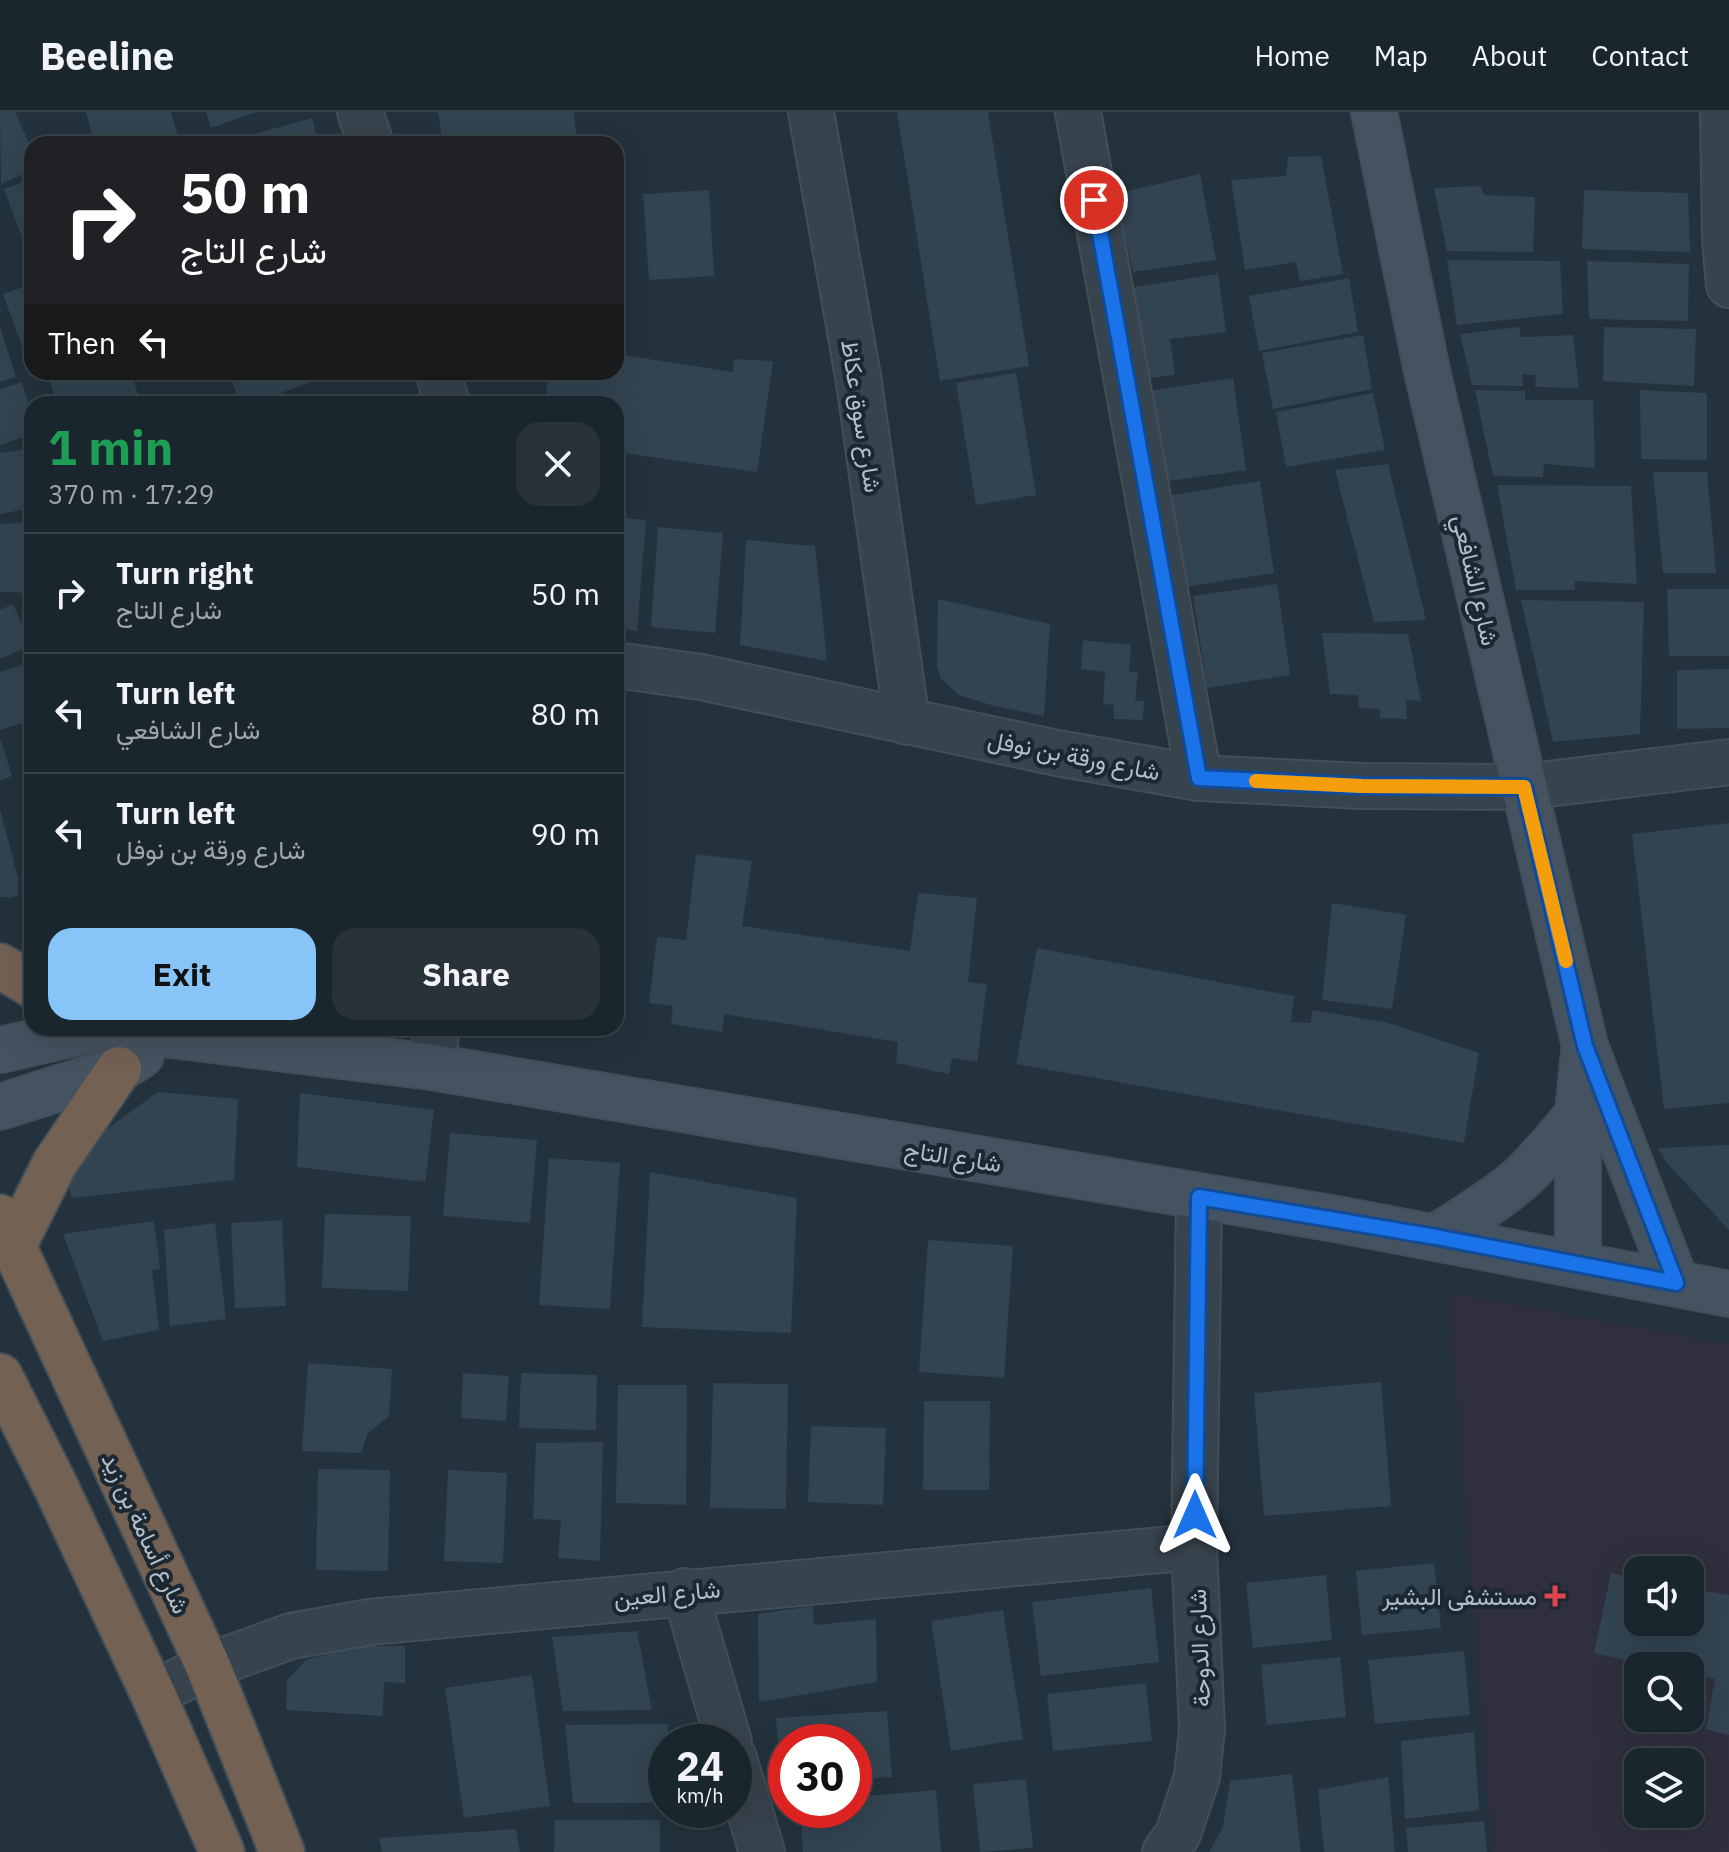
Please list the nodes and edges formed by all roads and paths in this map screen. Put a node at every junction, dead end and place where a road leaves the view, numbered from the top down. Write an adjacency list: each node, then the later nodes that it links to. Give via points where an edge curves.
1 (360, 112): 6 (street)
2 (811, 112): 9 (street, شارع سوق عكاظ, via 858,376)
3 (1078, 112): 11 (street)
4 (1374, 112): 12 (street, شارع الشافعي, via 1427,371)
5 (1723, 112): 7 (street)
6 (368, 136)
7 (1729, 285)
8 (624, 666): 9 (street, شارع ورقة بن نوفل, via 701,677)
9 (907, 722): 11 (street, شارع ورقة بن نوفل)
10 (1729, 762): 12 (street, شارع ورقة بن نوفل)
11 (1199, 778): 12 (street, شارع ورقة بن نوفل)
12 (1524, 787): 18 (street, شارع الشافعي)
13 (0, 966): 14 (highway)
14 (24, 980)
15 (61, 1036): 21 (street)
16 (170, 1036): 20 (street, شارع التاج)
17 (196, 1036): 19 (street, شارع التاج)
18 (1585, 1046): 23 (street, شارع الشافعي); 28 (street, شارع الشافعي)
19 (435, 1047): 24 (street, شارع التاج)
20 (117, 1048): 22 (street, شارع التاج); 25 (highway, via 55,1163)
21 (0, 1050)
22 (0, 1107)
23 (1578, 1114): 26 (street, via 1518,1180); 27 (street, شارع الشافعي)
24 (1199, 1197): 26 (street, شارع التاج); 31 (street, شارع الدوحة)
25 (7, 1231): 33 (highway, شارع أسامة بن زيد)
26 (1436, 1237): 27 (street, شارع التاج)
27 (1578, 1265): 28 (street, شارع التاج)
28 (1676, 1283): 29 (street, شارع التاج)
29 (1729, 1294)
30 (0, 1376): 34 (highway)
31 (1194, 1547): 32 (street, شارع العين); 40 (street, شارع الدوحة, via 1202,1729 1197,1777 1178,1834)
32 (685, 1591): 33 (street, شارع العين, via 370,1622 291,1636); 35 (street)
33 (208, 1666): 34 (street, شارع العين); 38 (highway, شارع أسامة بن زيد)
34 (153, 1694): 37 (highway)
35 (724, 1724)
36 (752, 1818): 39 (street)
37 (222, 1852)
38 (282, 1852)
39 (762, 1852)
40 (1165, 1852)

